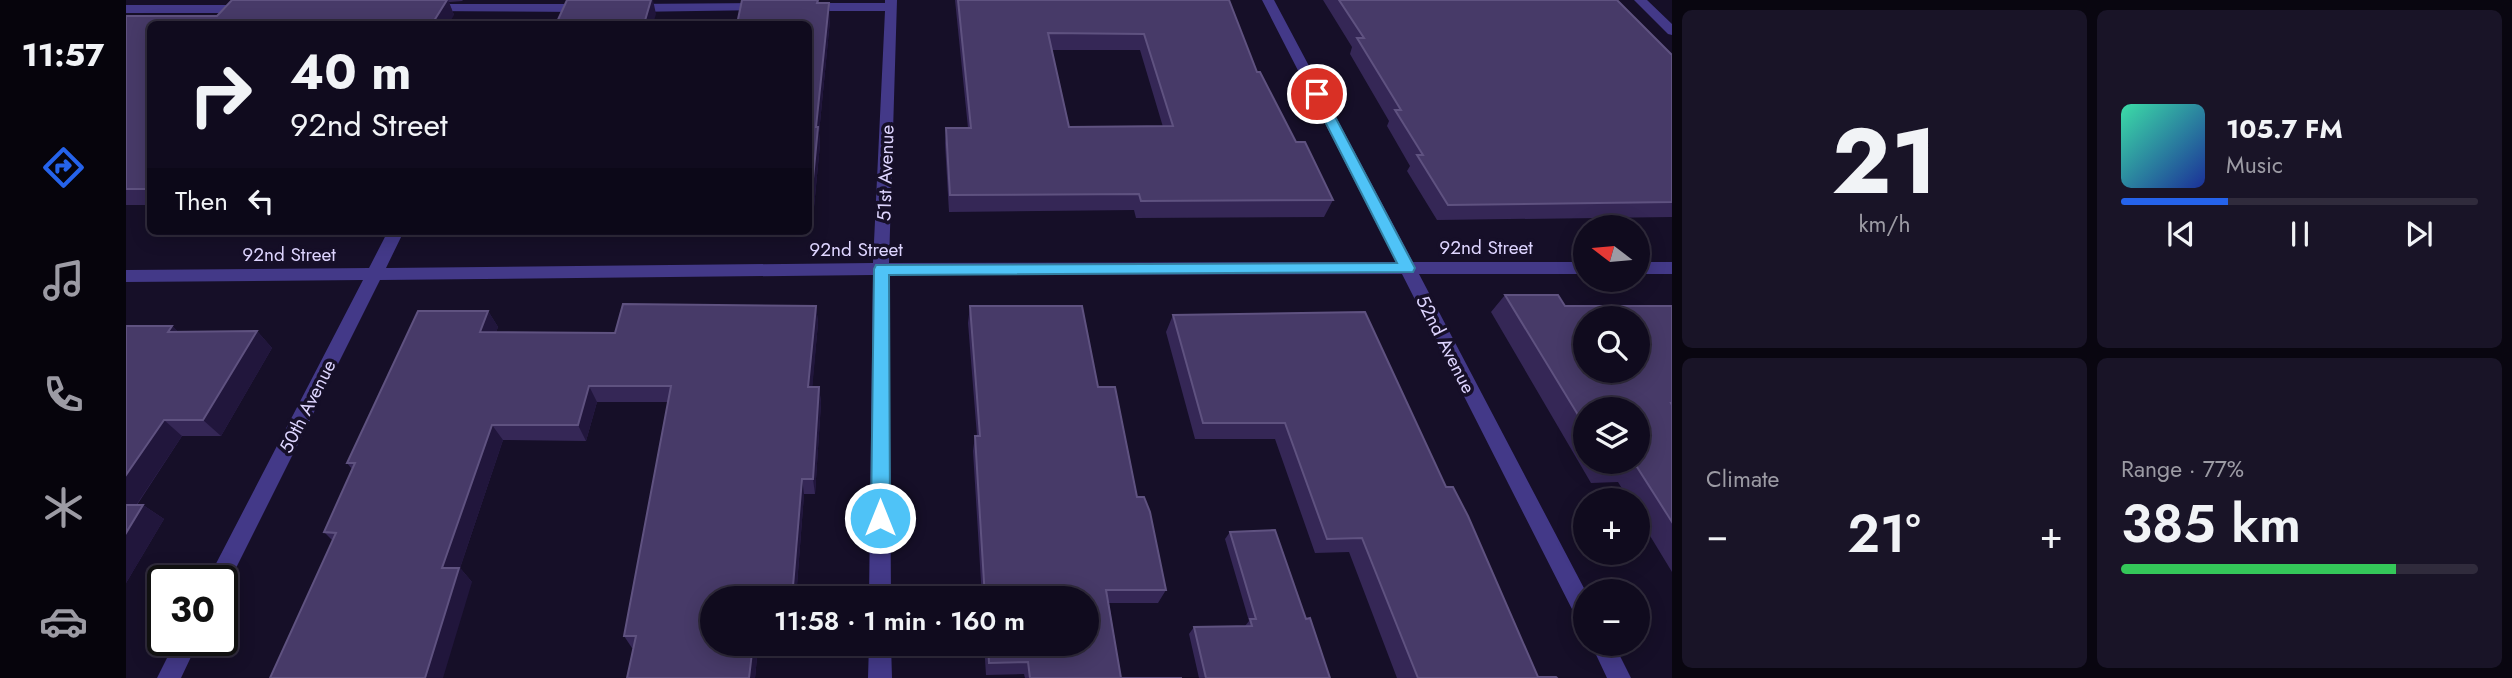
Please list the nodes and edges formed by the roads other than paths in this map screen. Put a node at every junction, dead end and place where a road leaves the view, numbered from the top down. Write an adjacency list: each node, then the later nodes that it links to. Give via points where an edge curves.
1 (1268, 0): 15 (street, 52nd Avenue)
2 (1640, 0): 13 (street)
3 (179, 4): 10 (street); 11 (street)
4 (891, 4): 9 (street); 19 (street, 51st Avenue)
5 (419, 8): 12 (street)
6 (595, 8): 12 (street)
7 (622, 8): 8 (street)
8 (773, 8)
9 (787, 8)
10 (126, 9)
11 (256, 9)
12 (510, 9)
13 (1672, 31)
14 (394, 235): 20 (street, 50th Avenue)
15 (1407, 268): 16 (street, 92nd Street); 19 (street, 92nd Street); 24 (street, 52nd Avenue)
16 (1573, 268)
17 (1650, 268): 18 (street)
18 (1672, 268)
19 (881, 269): 20 (street, 92nd Street); 23 (street, 51st Avenue)
20 (373, 275): 21 (street, 92nd Street); 22 (street, 50th Avenue)
21 (126, 276)
22 (226, 565)
23 (880, 586)
24 (1573, 588)
25 (180, 656): 28 (street)
26 (880, 656): 29 (street)
27 (1608, 656): 30 (street)
28 (169, 678)
29 (880, 678)
30 (1619, 678)

